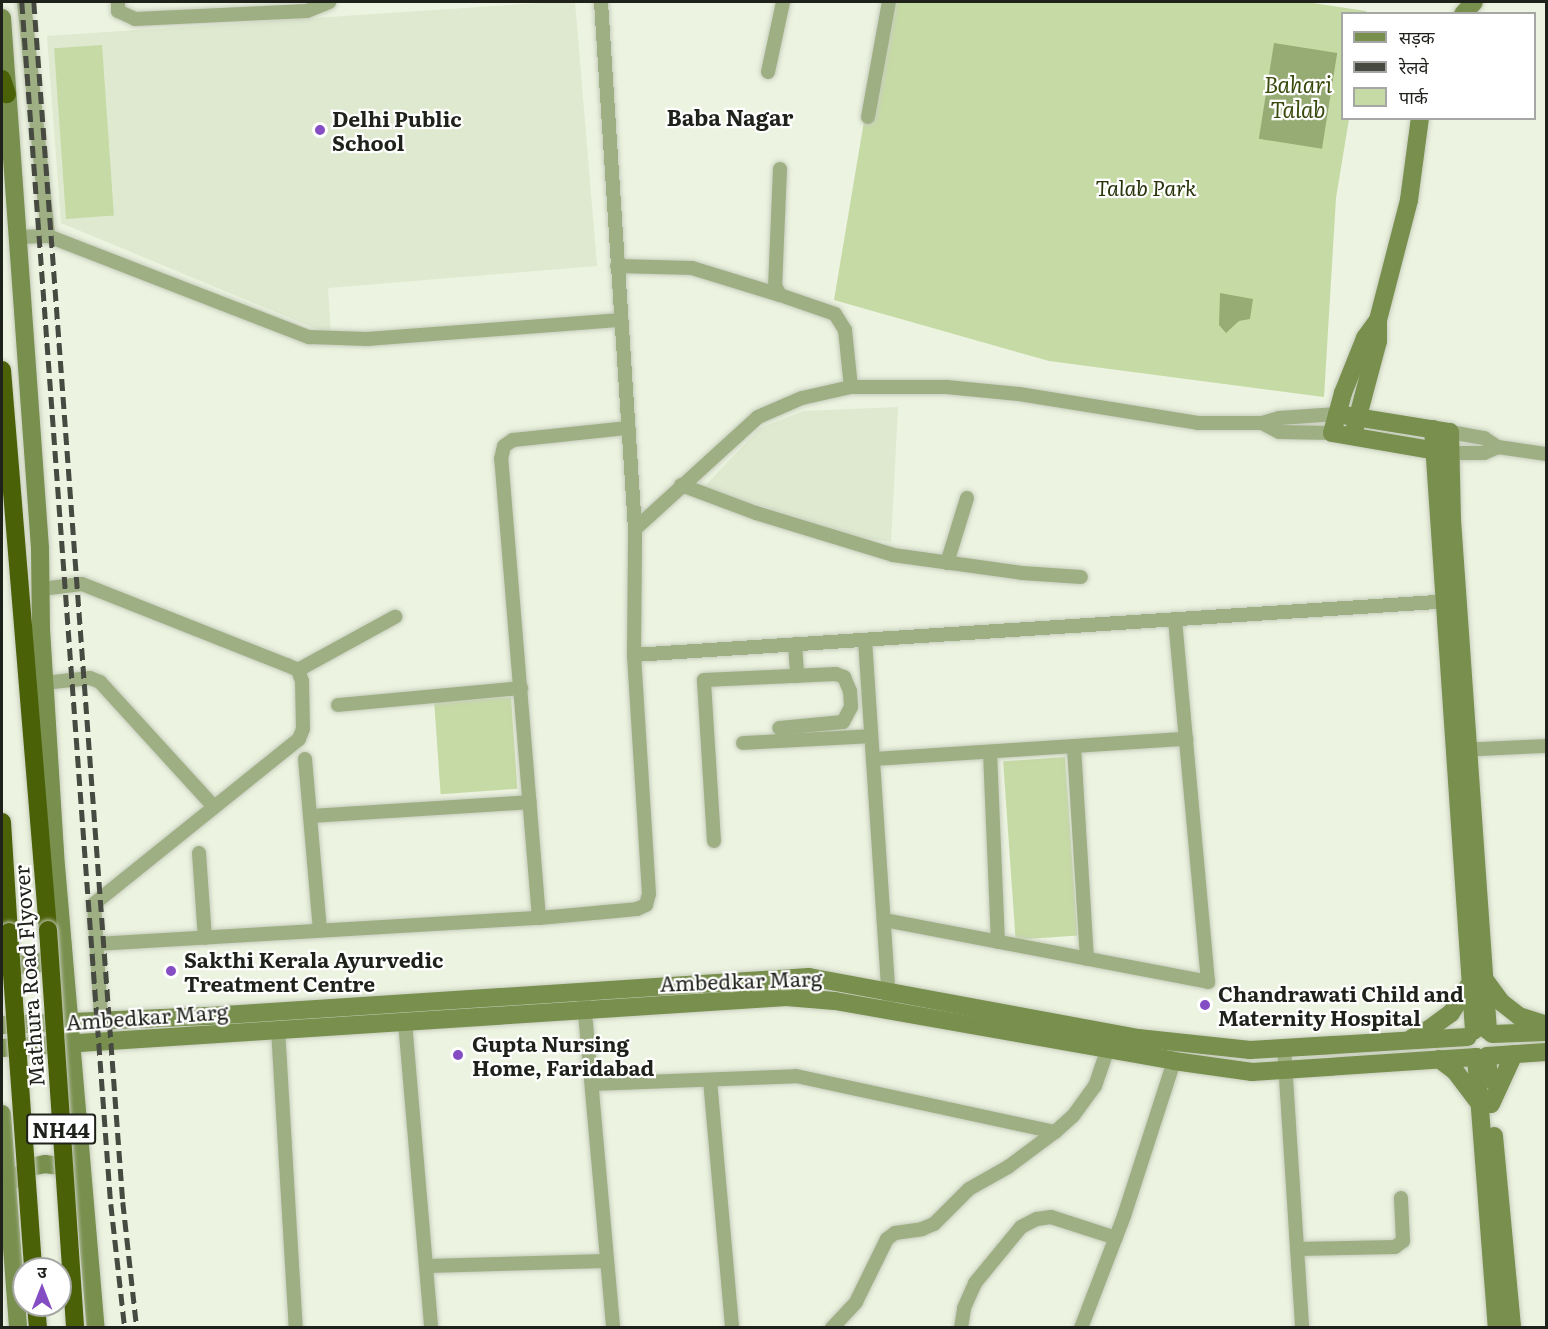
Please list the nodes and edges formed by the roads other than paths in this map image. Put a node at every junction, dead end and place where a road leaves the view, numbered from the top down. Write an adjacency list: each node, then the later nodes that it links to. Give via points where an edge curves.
1 (24, 2): 13 (street)
2 (118, 2): 3 (street, via 118,11 135,19 307,11)
3 (329, 2)
4 (601, 2): 15 (street)
5 (783, 2): 8 (street)
6 (889, 2): 10 (street)
7 (2, 18): 9 (street)
8 (768, 72)
9 (4, 87): 14 (street)
10 (868, 117)
11 (1420, 120): 18 (street, via 1409,200)
12 (780, 169): 16 (street, via 775,286)
13 (48, 236): 14 (street); 17 (street, via 309,337 367,339)
14 (18, 237): 36 (street)
15 (617, 266): 16 (street, via 692,268); 17 (street)
16 (780, 295): 20 (street, via 835,314 845,330)
17 (621, 320): 24 (street)
18 (1378, 320): 21 (street, via 1365,338); 22 (street, via 1378,341)
19 (2, 370): 113 (highway, Mathura Road Flyover / NH44, bridge, via 48,930)
20 (851, 387): 23 (street, via 967,389 1198,423); 31 (street, via 802,398 758,417)
21 (1337, 414): 22 (street); 23 (street); 26 (street)
22 (1358, 417): 25 (street); 27 (street)
23 (1262, 423): 26 (street, via 1279,432)
24 (628, 428): 33 (street); 46 (street, via 513,440 504,446 501,459)
25 (1441, 430): 28 (street, via 1484,438); 29 (street)
26 (1332, 433): 27 (street)
27 (1353, 435): 29 (street)
28 (1498, 447): 29 (street, via 1485,453); 30 (street)
29 (1442, 452): 37 (street)
30 (1546, 454)
31 (681, 485): 33 (street); 34 (street, via 756,513 893,555)
32 (967, 498): 34 (street)
33 (635, 529): 42 (street)
34 (947, 563): 35 (street)
35 (1081, 577)
36 (41, 589): 43 (street, via 82,584); 45 (street)
37 (1451, 601): 39 (street); 54 (street)
38 (395, 617): 43 (street)
39 (1175, 620): 40 (street); 50 (street)
40 (865, 640): 41 (street); 49 (street)
41 (795, 644): 42 (street); 44 (street)
42 (634, 655): 65 (street, via 649,894 646,905)
43 (298, 670): 59 (street, via 302,681 302,735)
44 (797, 676): 48 (street, via 844,677 851,707 843,722); 62 (street, via 704,680)
45 (44, 683): 59 (street, via 90,678 100,682); 64 (street)
46 (521, 688): 47 (street); 58 (street)
47 (338, 705)
48 (779, 728)
49 (871, 736): 51 (street); 57 (street)
50 (1186, 739): 53 (street); 73 (street, via 1208,982)
51 (743, 743)
52 (1546, 746): 54 (street)
53 (1074, 747): 55 (street); 73 (street)
54 (1462, 749): 74 (street)
55 (990, 752): 57 (street); 70 (street)
56 (305, 759): 60 (street)
57 (873, 759): 66 (street)
58 (530, 802): 60 (street); 65 (street)
59 (214, 807): 71 (street, via 94,904)
60 (310, 816): 67 (street)
61 (2, 822): 108 (highway, Mathura Road Flyover / NH44, bridge)
62 (714, 841)
63 (199, 853): 68 (street)
64 (55, 854): 69 (street); 80 (street, via 65,885)
65 (539, 918): 67 (street)
66 (884, 920): 70 (street); 76 (street)
67 (320, 930): 68 (street)
68 (205, 938): 71 (street)
69 (63, 941): 72 (street, via 53,956 37,964 21,965); 80 (street)
70 (998, 942): 73 (street)
71 (96, 944): 79 (street)
72 (2, 956)
73 (1087, 959)
74 (1478, 981): 83 (street, via 1519,1016); 86 (street); 87 (street, via 1451,1012)
75 (584, 990): 76 (street, Ambedkar Marg, via 809,977); 77 (street); 79 (street, Ambedkar Marg)
76 (889, 992): 78 (street); 89 (street, Ambedkar Marg, via 1138,1038 1250,1050)
77 (585, 1009): 78 (street, Ambedkar Marg, via 786,997 835,1000); 81 (street, Ambedkar Marg); 99 (street)
78 (890, 1010): 91 (street, Ambedkar Marg)
79 (101, 1020): 80 (street, Ambedkar Marg)
80 (72, 1021): 82 (street, Ambedkar Marg); 88 (street)
81 (405, 1022): 84 (street, Ambedkar Marg); 110 (street)
82 (2, 1025)
83 (1546, 1025)
84 (278, 1029): 88 (street, Ambedkar Marg); 115 (street)
85 (1546, 1032): 86 (street, Ambedkar Marg)
86 (1481, 1033): 87 (street, Ambedkar Marg); 94 (street, via 1494,1047); 94 (street, via 1468,1049)
87 (1405, 1041): 89 (street, Ambedkar Marg)
88 (72, 1044): 90 (street, Ambedkar Marg); 103 (street)
89 (1284, 1047): 97 (street)
90 (2, 1048)
91 (1108, 1049): 96 (street, Ambedkar Marg); 102 (street, via 1095,1086)
92 (1546, 1052): 93 (street, Ambedkar Marg)
93 (1514, 1054): 94 (street, Ambedkar Marg); 100 (street)
94 (1481, 1057): 95 (street, Ambedkar Marg); 100 (street)
95 (1439, 1059): 97 (street, Ambedkar Marg); 100 (street)
96 (1174, 1061): 97 (street, Ambedkar Marg, via 1252,1072); 106 (street)
97 (1284, 1068): 107 (street)
98 (710, 1080): 99 (street); 102 (street, via 796,1076); 118 (street)
99 (592, 1084): 109 (street)
100 (1485, 1104): 123 (street); 124 (street)
101 (2, 1114): 104 (street)
102 (1055, 1132): 119 (street, via 1008,1167 969,1189 934,1224 895,1233 887,1239 856,1302)
103 (83, 1181): 104 (street, via 59,1166 45,1164 30,1167); 114 (street)
104 (7, 1186): 111 (street)
105 (1401, 1198): 107 (street, via 1403,1241 1395,1247)
106 (1116, 1238): 120 (street, via 1060,1219 1037,1219 1020,1227 975,1283 964,1308); 121 (street)
107 (1296, 1249): 122 (street)
108 (32, 1257)
109 (607, 1261): 110 (street); 117 (street)
110 (426, 1266): 116 (street)
111 (8, 1278): 112 (street)
112 (18, 1328)
113 (75, 1328)
114 (96, 1328)
115 (296, 1328)
116 (431, 1328)
117 (613, 1328)
118 (732, 1328)
119 (832, 1328)
120 (961, 1328)
121 (1082, 1328)
122 (1302, 1328)
123 (1497, 1328)
124 (1512, 1328)

